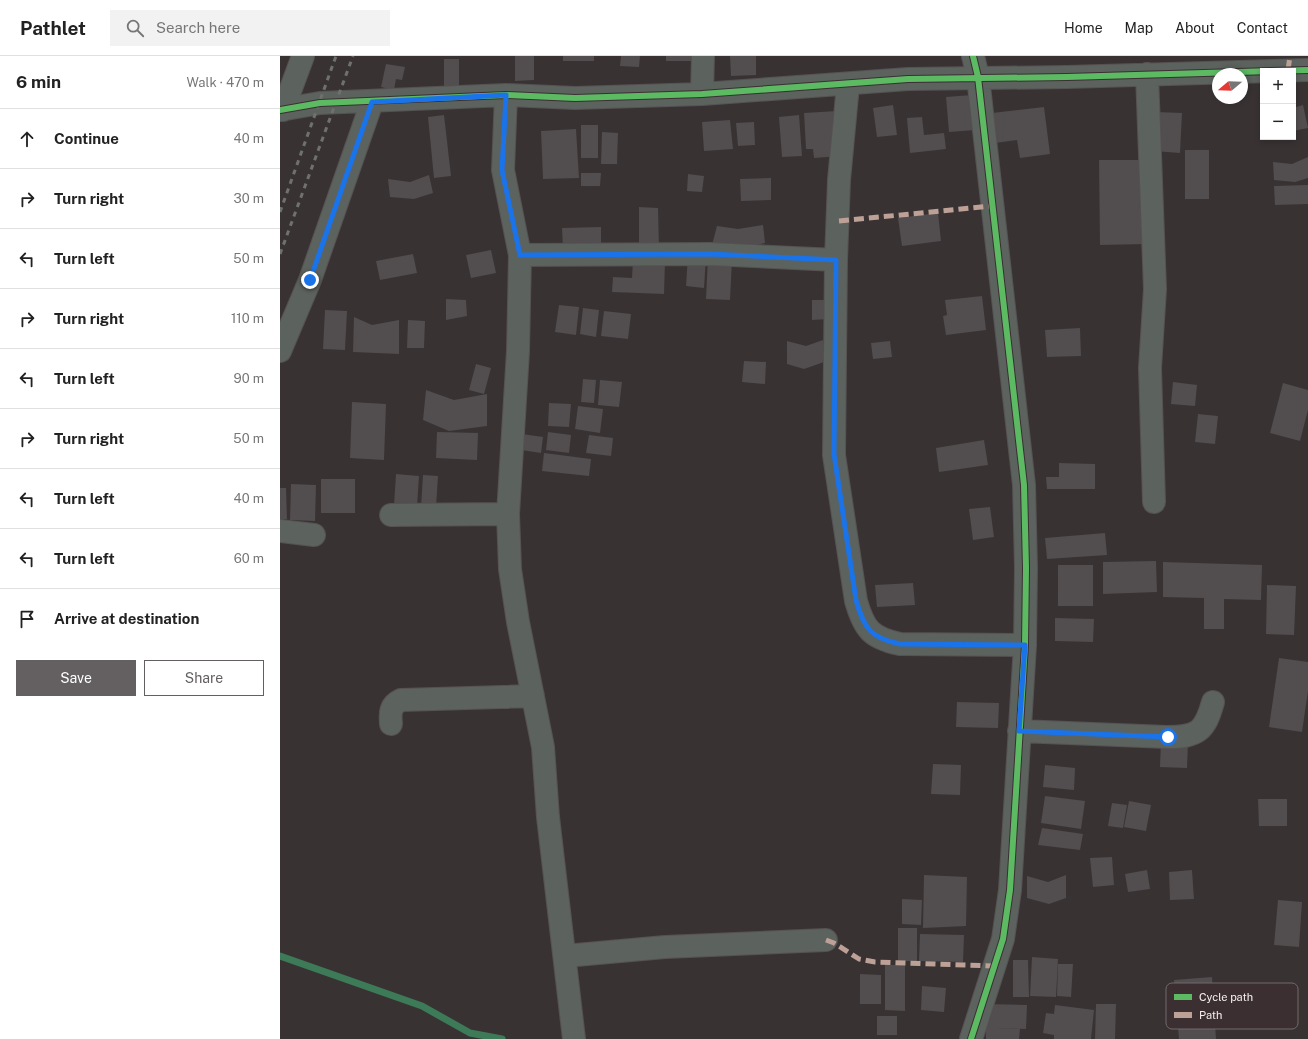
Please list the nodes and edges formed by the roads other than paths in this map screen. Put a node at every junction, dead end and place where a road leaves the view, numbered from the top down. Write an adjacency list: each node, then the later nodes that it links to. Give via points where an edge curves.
1 (303, 56): 11 (street)
2 (703, 56): 8 (street)
3 (973, 56): 6 (street)
4 (1295, 65): 5 (street)
5 (1147, 74): 6 (street); 15 (street, via 1155,289 1150,368)
6 (978, 77): 7 (street, via 908,79); 20 (street, via 1024,485)
7 (848, 85): 8 (street); 13 (street, via 839,180)
8 (702, 94): 9 (street, via 575,98)
9 (506, 95): 10 (street); 12 (street, via 502,170)
10 (372, 102): 11 (street, via 320,103); 14 (street, via 315,266)
11 (281, 110)
12 (520, 255): 13 (street, via 710,254); 16 (street, via 518,351)
13 (836, 260): 20 (street, via 834,454 861,620 870,633 884,641 900,644)
14 (280, 351)
15 (1154, 502)
16 (508, 514): 17 (street); 21 (street, via 510,569)
17 (392, 515)
18 (280, 531): 19 (street)
19 (314, 535)
20 (1025, 645): 24 (street)
21 (533, 696): 23 (street, via 400,700 391,708); 26 (street, via 543,747 548,817)
22 (1213, 702): 24 (street, via 1208,720 1200,730 1190,735 1168,737)
23 (391, 724)
24 (1019, 731): 28 (street, via 1010,890 1003,939)
25 (826, 940): 26 (street, via 665,947)
26 (565, 956): 27 (street)
27 (574, 1039)
28 (971, 1039)

